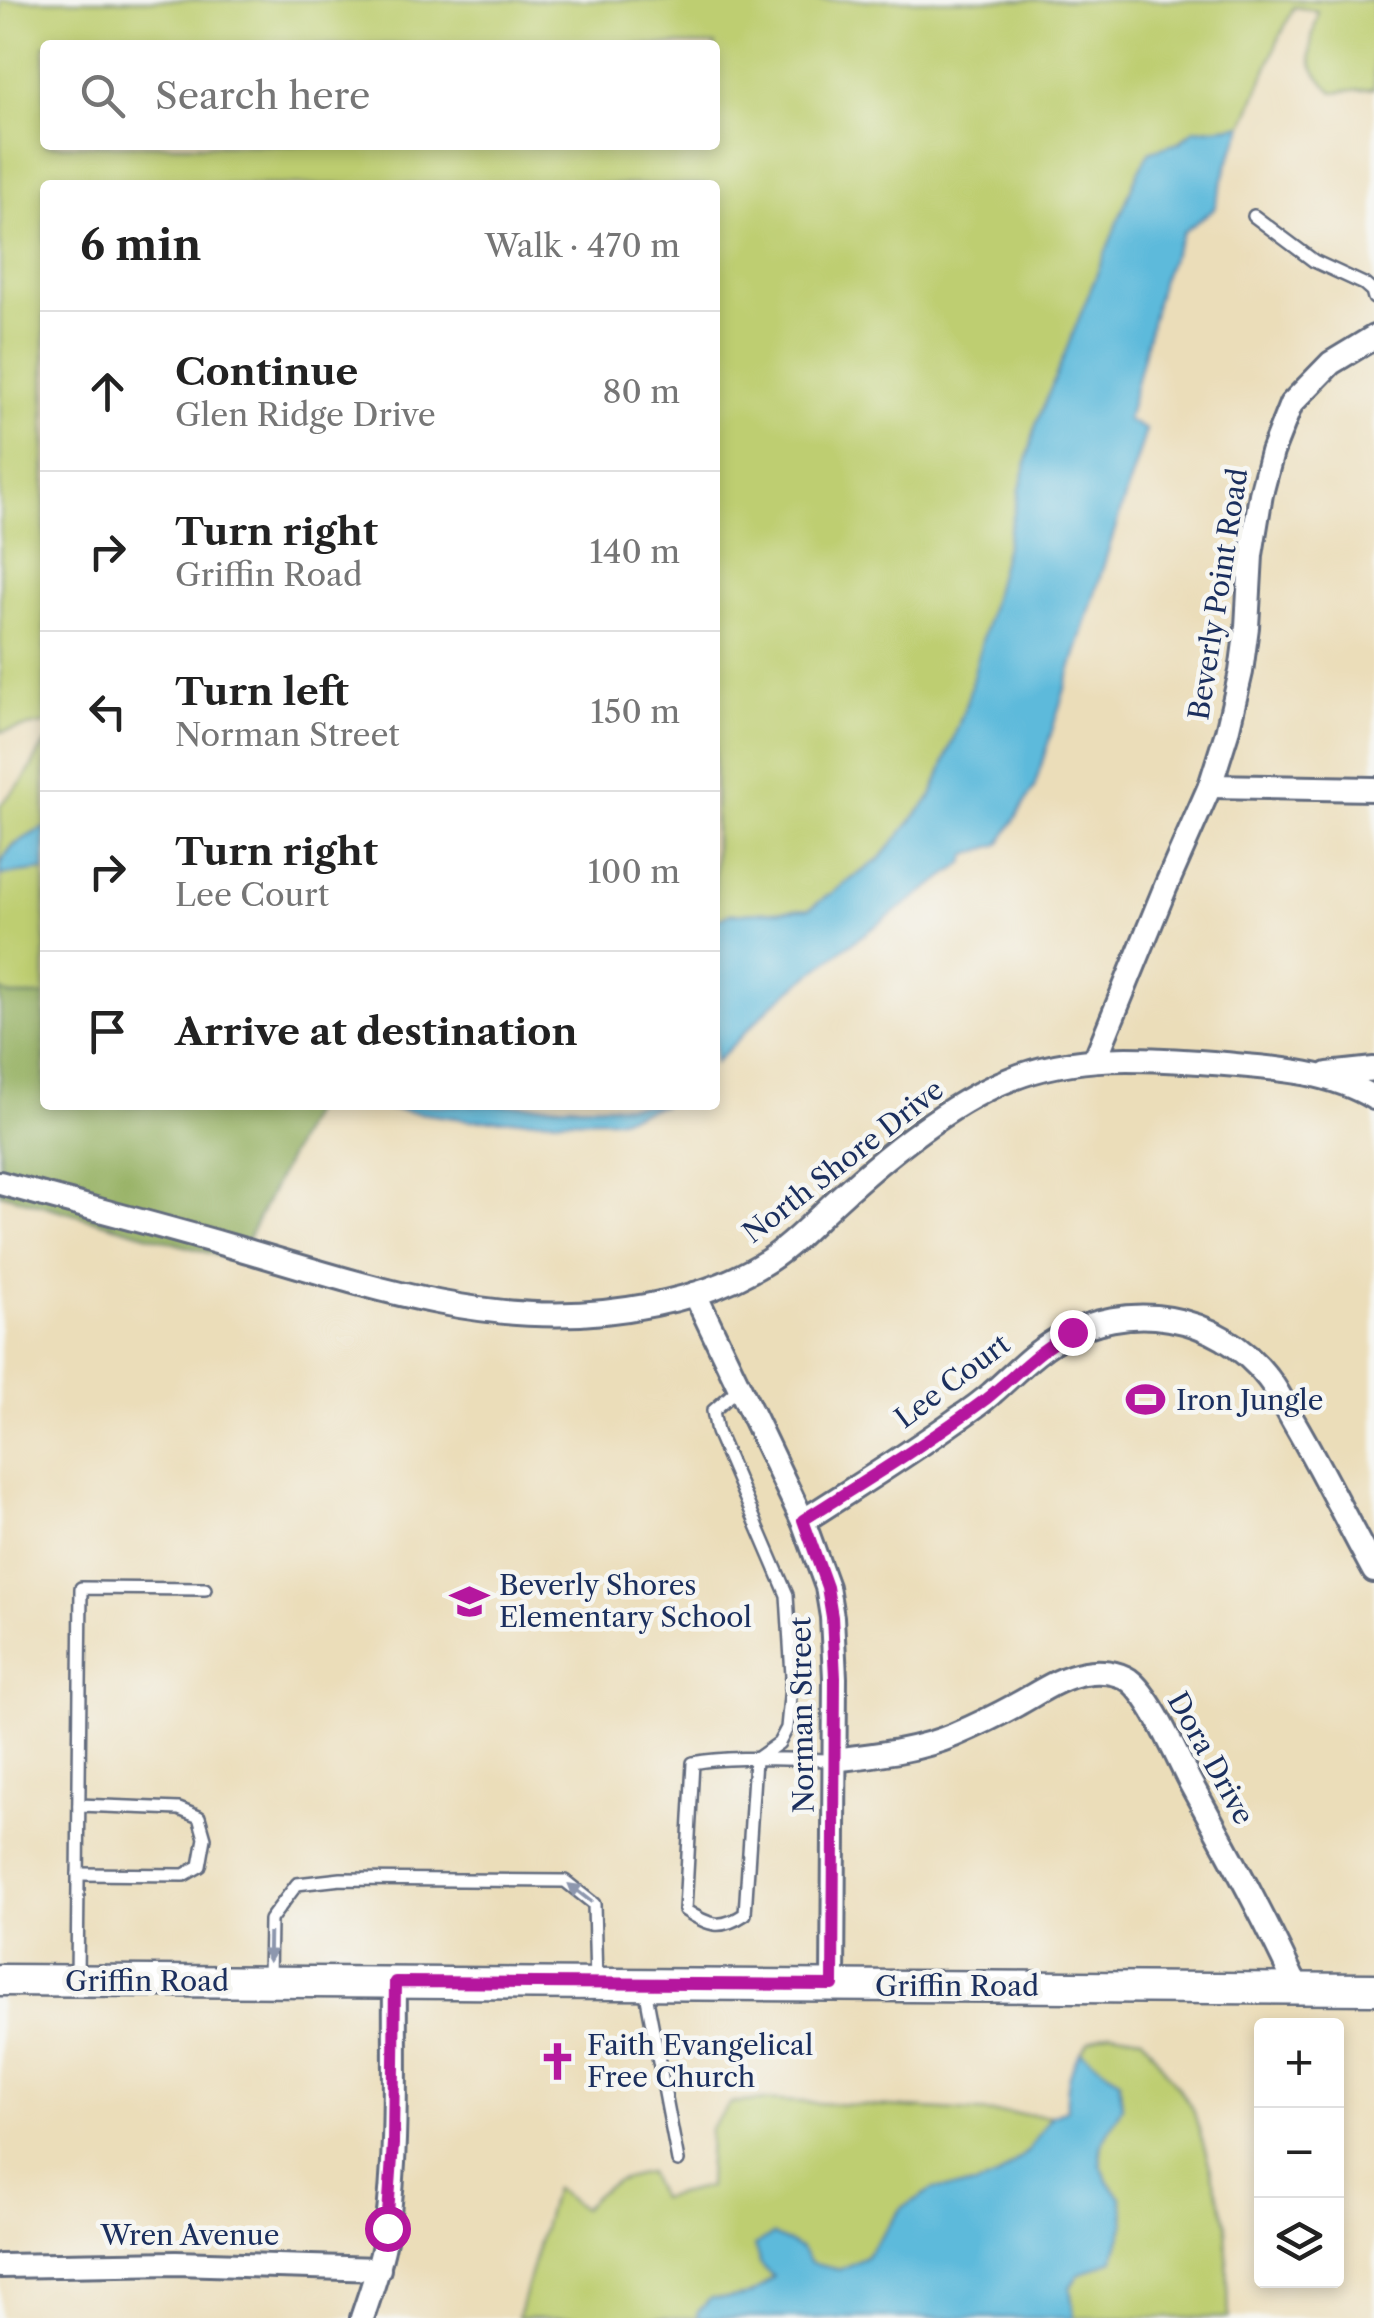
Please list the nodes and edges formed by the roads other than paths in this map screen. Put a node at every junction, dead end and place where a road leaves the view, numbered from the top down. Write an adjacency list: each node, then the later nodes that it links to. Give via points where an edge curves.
1 (1254, 216): 2 (lane, via 1314,261 1364,284)
2 (1374, 298)
3 (1374, 337): 4 (street, Beverly Point Road, via 1331,363 1291,404 1272,452 1251,555 1241,672)
4 (1210, 786): 5 (street); 6 (street, Beverly Point Road)
5 (1374, 788)
6 (1095, 1060): 8 (street, North Shore Drive, via 1150,1058); 11 (street, North Shore Drive, via 1032,1072 977,1096 909,1141 770,1260)
7 (1374, 1070): 8 (street)
8 (1315, 1076): 9 (street, North Shore Drive)
9 (1374, 1098)
10 (0, 1183): 11 (street, North Shore Drive, via 387,1292 460,1306 603,1312)
11 (694, 1294): 12 (street, Norman Street)
12 (740, 1388): 13 (street, Norman Street); 16 (lane, via 714,1411 716,1432 787,1596 792,1676 786,1728 779,1743)
13 (803, 1520): 14 (street, Lee Court, via 934,1436 1054,1341 1098,1322 1152,1315 1203,1328 1254,1362); 17 (street, Norman Street, via 832,1617)
14 (1374, 1571)
15 (205, 1589): 18 (lane, via 81,1588)
16 (754, 1760): 16 (lane, via 693,1763 685,1910 704,1923 729,1925 746,1914); 17 (lane)
17 (834, 1760): 26 (street, Norman Street); 27 (street, Dora Drive, via 951,1736 1085,1672 1126,1678 1164,1728)
18 (79, 1805): 19 (lane); 19 (lane, via 179,1809 199,1817 205,1838 200,1866 184,1875)
19 (78, 1874): 21 (lane)
20 (0, 1980): 21 (street, Griffin Road)
21 (77, 1980): 22 (street, Griffin Road)
22 (269, 1982): 23 (street, Griffin Road); 24 (lane, one-way to 22, via 594,1904 565,1881 341,1879 297,1884 272,1917)
23 (395, 1982): 24 (street, Griffin Road); 31 (street, via 393,2144)
24 (596, 1984): 25 (street, Griffin Road)
25 (644, 1984): 26 (street, Griffin Road); 29 (lane)
26 (833, 1985): 27 (street, Griffin Road)
27 (1297, 1988): 28 (street, Griffin Road)
28 (1374, 1989)
29 (678, 2161)
30 (0, 2266): 31 (street, Wren Avenue)
31 (378, 2269): 32 (street)
32 (362, 2318)

